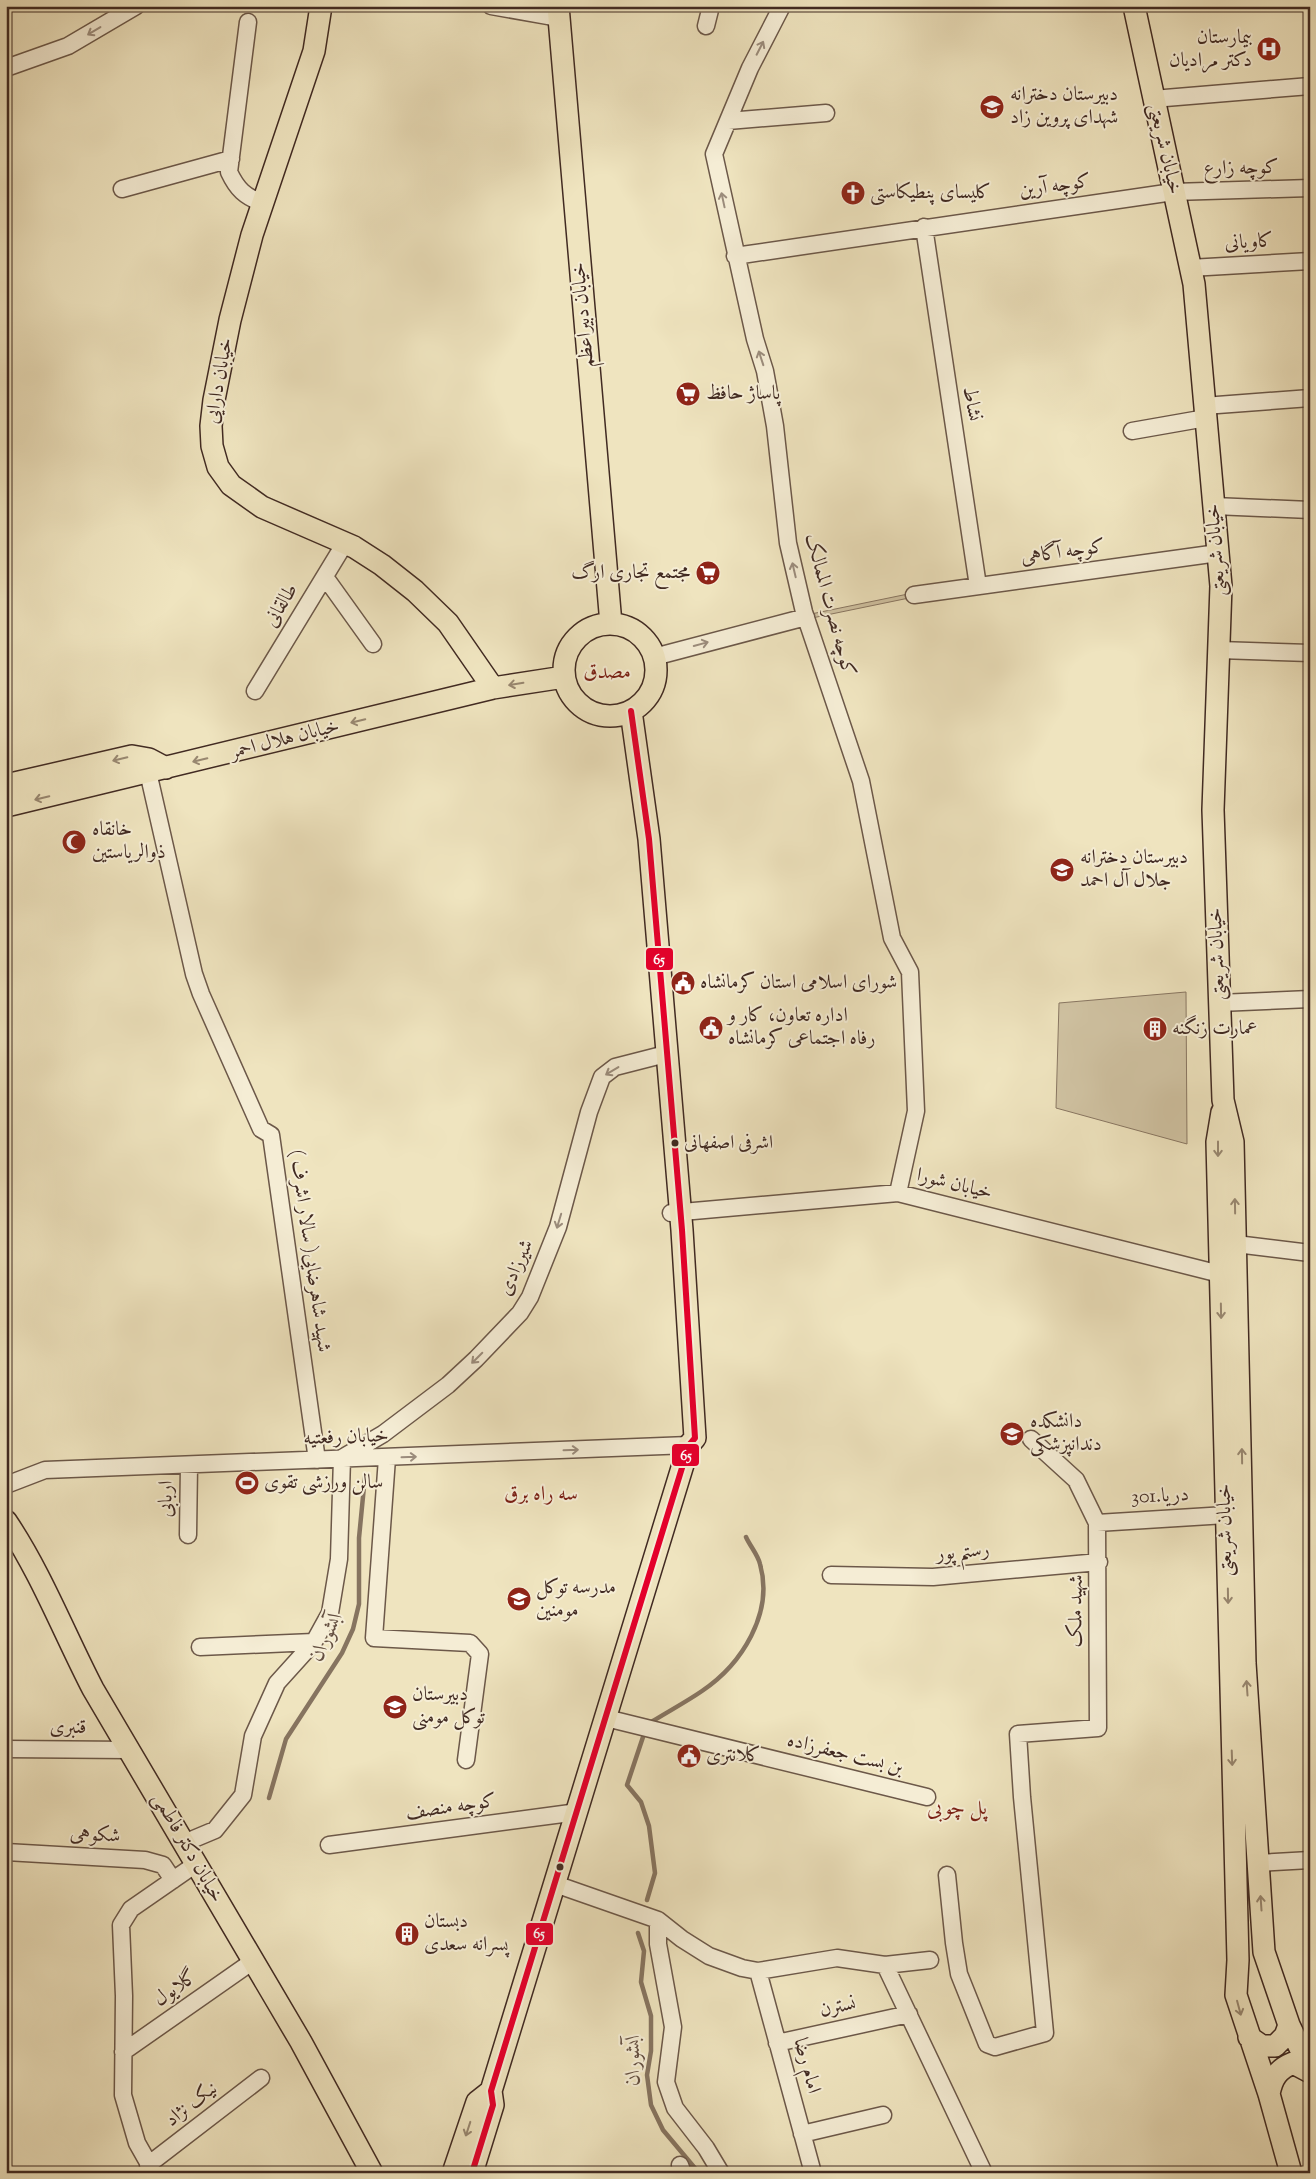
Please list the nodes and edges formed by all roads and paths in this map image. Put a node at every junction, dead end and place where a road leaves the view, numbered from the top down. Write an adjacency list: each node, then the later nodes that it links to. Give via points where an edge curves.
1 (136, 6): 10 (street, one-way to 10, via 68,46)
2 (320, 6): 19 (main road, خیابان دارایی, via 314,52)
3 (491, 6): 7 (street)
4 (711, 6): 9 (street)
5 (782, 6): 14 (street, کوچه نصرت الممالک, one-way to 5, via 750,68)
6 (1134, 6): 12 (main road, خیابان شریعتی)
7 (558, 12): 35 (main road, خیابان دبیراعظم)
8 (248, 22): 15 (street)
9 (706, 26)
10 (6, 68)
11 (1310, 86): 12 (street)
12 (1153, 99): 18 (main road, خیابان شریعتی)
13 (826, 113): 14 (street)
14 (728, 121): 21 (street, کوچه نصرت الممالک, one-way to 14, via 714,154)
15 (231, 159): 17 (street); 19 (street, via 229,172 236,187 249,198)
16 (1310, 188): 18 (street, کوچه زارع)
17 (122, 189)
18 (1173, 192): 20 (street, کوچه آرین); 23 (main road, خیابان شریعتی)
19 (263, 203): 29 (main road, خیابان دارایی, via 252,235 214,400 212,446 218,467 231,485 262,507)
20 (924, 227): 21 (street, کوچه آرین); 32 (street, نشاط)
21 (735, 256): 34 (street, کوچه نصرت الممالک, one-way to 21, via 788,543 775,426 765,372)
22 (1310, 261): 23 (street, کاویانی)
23 (1190, 268): 25 (main road, خیابان شریعتی)
24 (1310, 398): 25 (street)
25 (1205, 412): 26 (street); 27 (main road, خیابان شریعتی)
26 (1132, 431)
27 (1214, 506): 28 (street); 30 (main road, خیابان شریعتی)
28 (1310, 510)
29 (345, 543): 31 (street, طالقانی); 41 (main road, خیابان دارایی, via 382,565 448,623)
30 (1218, 553): 32 (street, کوچه آگاهی); 37 (main road, خیابان شریعتی, via 1221,586)
31 (324, 577): 36 (street); 42 (street, طالقانی)
32 (978, 586): 33 (street, کوچه آگاهی)
33 (914, 595)
34 (806, 617): 39 (street, one-way to 34); 51 (street, کوچه نصرت الممالک, via 861,781 892,938 910,972 916,1111)
35 (610, 624): 39 (main road, via 638,634); 40 (main road, via 598,626 575,640 566,658)
36 (374, 644)
37 (1219, 650): 38 (street); 48 (main road, خیابان شریعتی, via 1213,810)
38 (1310, 653)
39 (654, 657): 43 (main road, via 656,670 649,694 641,704)
40 (564, 677): 41 (main road, خیابان هلال احمر, one-way to 41); 43 (main road, via 569,691 590,712 604,716)
41 (492, 688): 44 (main road, خیابان هلال احمر, one-way to 44)
42 (255, 691)
43 (625, 713): 49 (main road, via 636,797); 52 (main road, via 649,839)
44 (157, 770): 45 (main road, one-way to 45, via 149,759 132,756); 46 (main road, خیابان هلال احمر, one-way to 46); 60 (street, شهید شاهرضایی( سالار اشرف ), via 194,974 261,1130 271,1135)
45 (6, 786)
46 (6, 806)
47 (1310, 999): 48 (street)
48 (1219, 1003): 50 (main road, خیابان شریعتی)
49 (658, 1056): 52 (main road); 58 (street, شیرزادی, one-way to 58, via 615,1067 602,1077 558,1226 530,1297 520,1313 448,1385 383,1434)
50 (1223, 1100): 53 (main road, خیابان شریعتی, one-way to 50, via 1233,1142); 55 (main road, خیابان شریعتی, one-way to 55, via 1218,1142)
51 (898, 1193): 52 (street, خیابان شورا); 55 (street, خیابان شورا)
52 (676, 1214): 57 (main road)
53 (1236, 1244): 54 (street); 81 (main road, خیابان شریعتی, one-way to 53, via 1245,1663)
54 (1310, 1253)
55 (1220, 1274): 63 (main road, خیابان شریعتی, one-way to 63)
56 (1031, 1439): 65 (street, شهید ملک, via 1076,1480)
57 (689, 1445): 59 (street, خیابان رفعتیه, one-way to 57); 71 (main road)
58 (342, 1458): 59 (street, خیابان رفعتیه); 60 (street, خیابان رفعتیه); 69 (street, via 339,1560 330,1613)
59 (387, 1458): 74 (street, via 374,1638 470,1643 480,1654)
60 (317, 1460): 61 (street, خیابان رفعتیه)
61 (189, 1465): 62 (street, خیابان رفعتیه, via 45,1470); 66 (street, اربابی)
62 (6, 1485)
63 (1226, 1515): 65 (street, 301.دریا); 93 (main road, خیابان شریعتی, one-way to 93, via 1238,1960 1236,1995)
64 (6, 1520): 73 (main road, خیابان دکتر فاطمی, via 22,1544 69,1643)
65 (1097, 1523): 67 (street, شهید ملک)
66 (188, 1535)
67 (1099, 1562): 68 (street, رستم پور, via 933,1577); 83 (street, شهید ملک, via 1098,1728 1018,1734 1045,2033 996,2046 987,2044 959,1974)
68 (831, 1575)
69 (314, 1642): 70 (street); 77 (street, via 277,1683 253,1736 243,1795 215,1830)
70 (200, 1648)
71 (606, 1718): 75 (street, بن بست جعفرزاده); 76 (main road)
72 (6, 1750): 73 (street, قنبری)
73 (130, 1750): 77 (main road, خیابان دکتر فاطمی)
74 (466, 1760)
75 (927, 1797)
76 (578, 1812): 78 (street, کوچه منصف); 85 (main road)
77 (184, 1843): 82 (main road, خیابان دکتر فاطمی)
78 (329, 1845)
79 (6, 1852): 84 (street, شکوهی, via 146,1860 163,1865)
80 (1310, 1860): 81 (street)
81 (1258, 1863): 92 (main road, خیابان شریعتی, one-way to 81, via 1264,1952)
82 (196, 1864): 84 (street); 88 (main road, خیابان دکتر فاطمی)
83 (947, 1875)
84 (173, 1880): 95 (street, via 131,1909 121,1925)
85 (555, 1884): 86 (street); 98 (main road)
86 (658, 1920): 90 (street, via 709,1956); 106 (street, via 658,1944 672,2027 666,2082 674,2108)
87 (930, 1960): 89 (street)
88 (254, 1961): 95 (street, گلایول); 103 (main road, خیابان دکتر فاطمی)
89 (885, 1964): 90 (street, via 838,1958); 91 (street)
90 (758, 1971): 94 (street, امام رضا)
91 (909, 2014): 94 (street, نسترن); 108 (street)
92 (1289, 2025): 93 (main road, via 1285,2036 1275,2046 1262,2046); 96 (main road, خیابان شریعتی)
93 (1249, 2037): 99 (main road, خیابان شریعتی)
94 (777, 2043): 101 (street, امام رضا)
95 (123, 2052): 102 (street, via 123,2095 137,2143)
96 (1310, 2071): 99 (main road, via 1293,2063 1282,2067 1271,2081)
97 (261, 2078): 102 (street, نیک نژاد)
98 (491, 2091): 104 (main road, one-way to 104, via 476,2102); 105 (main road, via 493,2105)
99 (1269, 2094): 109 (main road, خیابان شریعتی)
100 (883, 2116): 101 (street)
101 (802, 2134): 107 (street, امام رضا)
102 (151, 2169)
103 (372, 2173)
104 (453, 2173)
105 (472, 2173)
106 (721, 2173)
107 (812, 2173)
108 (984, 2173)
109 (1291, 2173)

